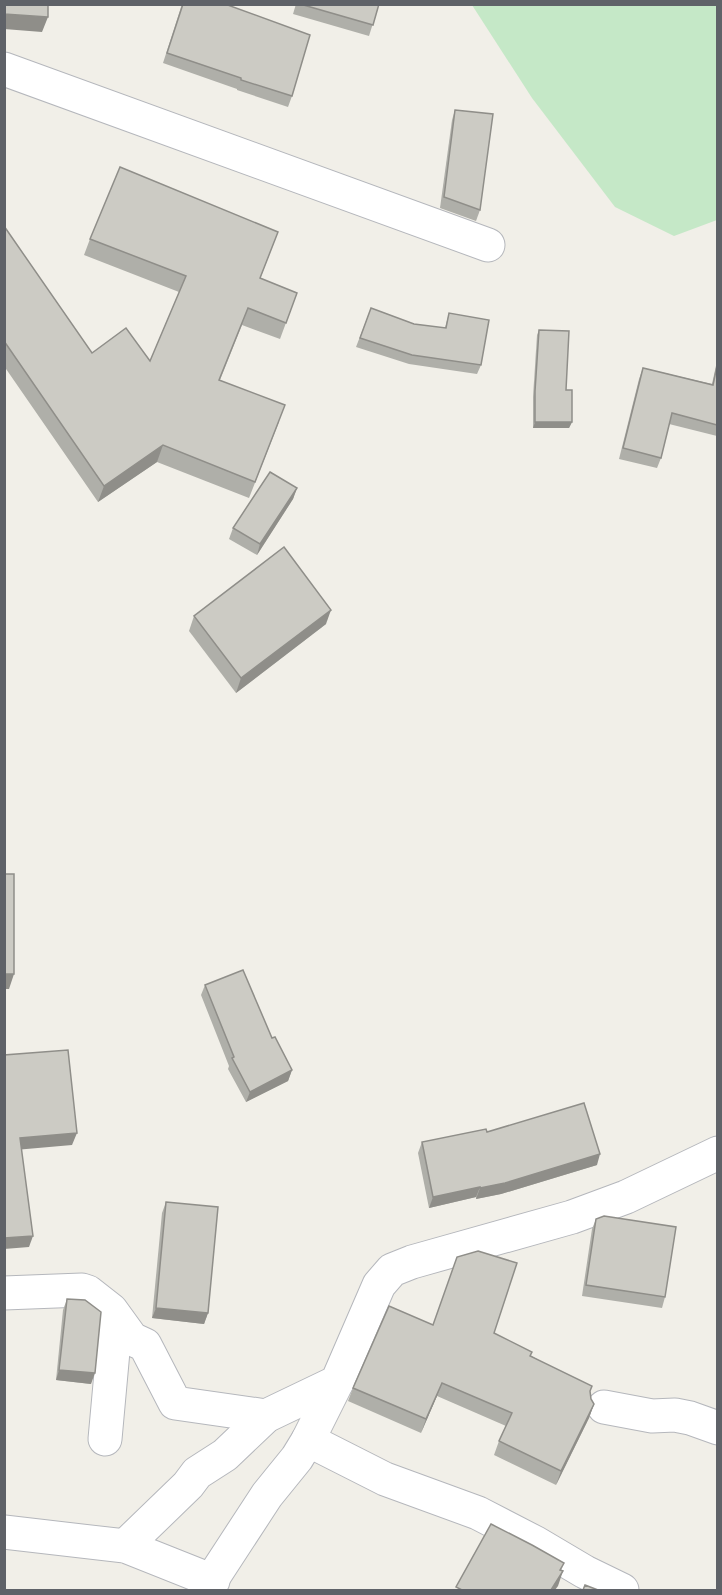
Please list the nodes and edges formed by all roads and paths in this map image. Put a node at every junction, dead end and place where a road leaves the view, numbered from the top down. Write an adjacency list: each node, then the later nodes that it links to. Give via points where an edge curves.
1 (4, 69): 2 (street)
2 (488, 245)
3 (717, 1152): 6 (street, via 626,1197 573,1217 392,1270 379,1285)
4 (4, 1293): 5 (street, via 82,1290)
5 (116, 1318): 8 (street, via 132,1339 145,1345 175,1403); 10 (street)
6 (337, 1382): 8 (street); 11 (street)
7 (604, 1407): 9 (street, via 652,1416 675,1415)
8 (266, 1416): 13 (street, via 225,1455 197,1473)
9 (717, 1428)
10 (105, 1439)
11 (308, 1440): 14 (street, via 385,1479 478,1514 536,1544); 15 (street, via 267,1495)
12 (4, 1532): 13 (street)
13 (125, 1546): 15 (street)
14 (579, 1581): 16 (street)
15 (209, 1586)
16 (622, 1590)

